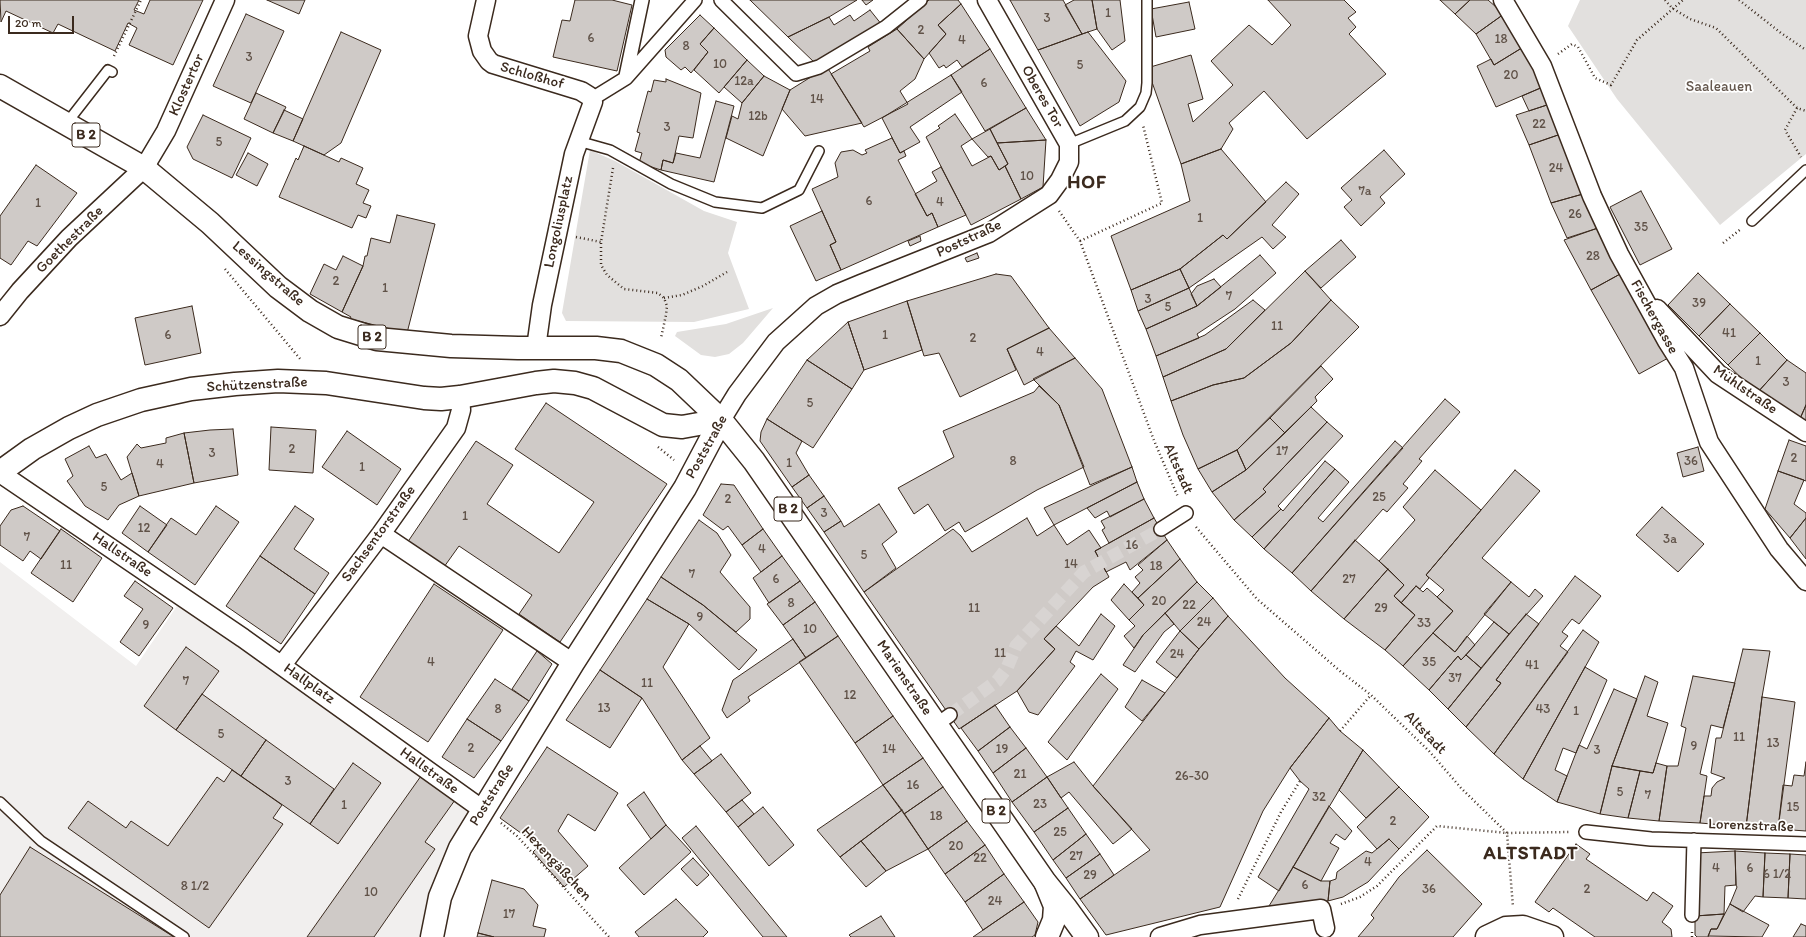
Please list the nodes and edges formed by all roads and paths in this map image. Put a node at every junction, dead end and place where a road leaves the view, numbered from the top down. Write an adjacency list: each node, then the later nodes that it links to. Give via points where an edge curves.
1 (141, 0): 19 (path)
2 (225, 0): 32 (street, Klostertor, via 166,131)
3 (486, 0): 22 (street, Schloßhof, via 479,44 484,56 493,64 572,87)
4 (642, 0): 20 (street)
5 (695, 0): 20 (street)
6 (721, 0): 7 (street, via 796,74 819,67 886,27)
7 (920, 0)
8 (987, 0): 28 (street, Oberes Tor)
9 (1147, 0): 25 (lane, via 1146,93)
10 (1494, 0): 16 (street, Fischergasse)
11 (1503, 0): 16 (street, Fischergasse)
12 (1665, 0): 15 (path)
13 (1683, 0): 15 (path)
14 (1739, 0): 18 (path)
15 (1672, 8): 17 (path, via 1638,40 1611,86 1595,78 1578,47); 23 (path, via 1690,19 1716,28)
16 (1526, 38): 42 (street, Fischergasse, via 1552,90 1602,218)
17 (1572, 44)
18 (1806, 50)
19 (110, 71): 26 (lane)
20 (626, 78): 22 (street)
21 (0, 86): 26 (main road, Lessingstraße / B 2)
22 (592, 99): 27 (street, Longoliusplatz, via 592,107)
23 (1797, 108): 24 (path); 31 (path, via 1785,130)
24 (1806, 111)
25 (1135, 113): 28 (lane, via 1125,120); 37 (path, via 1142,122 1162,203)
26 (66, 124): 32 (main road, Lessingstraße / B 2)
27 (578, 141): 30 (lane); 36 (street, Longoliusplatz)
28 (1069, 144): 34 (street, Oberes Tor, via 1069,162)
29 (819, 151): 30 (lane, via 799,190 762,208 715,202 671,184)
30 (617, 154): 38 (path)
31 (1802, 160)
32 (144, 168): 44 (street, Goethestraße, via 68,238); 46 (main road, Lessingstraße / B 2, via 210,223 278,287 310,311 338,327 377,339 450,346)
33 (1806, 170): 35 (lane)
34 (1049, 195): 37 (path, Altstadt); 49 (street, Poststraße, via 989,233 837,294 816,306 776,342)
35 (1752, 220): 39 (path)
36 (558, 233): 38 (path); 46 (street, Longoliusplatz, via 542,305)
37 (1080, 241): 54 (path, Altstadt, via 1152,438)
38 (601, 242): 43 (path, via 601,265 614,283 624,289 658,293)
39 (1723, 244)
40 (224, 265): 47 (path, via 226,272 307,367)
41 (727, 272): 43 (path, via 682,295)
42 (1640, 291): 50 (street, Mühlstraße, via 1718,374); 57 (street, Fischergasse, via 1684,368 1710,442 1778,549)
43 (664, 298): 45 (path, via 667,306)
44 (0, 316)
45 (661, 338)
46 (536, 348): 49 (main road, Lessingstraße / B 2, via 596,348 621,351 641,358 670,373)
47 (326, 382): 48 (main road, Schützenstraße, via 424,398); 52 (main road, Schützenstraße, via 278,381 235,384 191,389 141,400 69,428 32,449)
48 (460, 397): 49 (main road, Schützenstraße, via 536,382 554,381 593,388 663,425 682,427); 56 (street, Sachsentorstraße, via 461,410 456,428)
49 (721, 420): 53 (main road, Poststraße); 71 (main road, Marienstraße / B 2, via 762,472 943,720)
50 (1806, 432)
51 (655, 445): 53 (path)
52 (0, 473): 58 (street, Hallstraße)
53 (691, 477): 59 (main road, Poststraße)
54 (1186, 513): 55 (street); 61 (path, Altstadt, via 1206,541 1257,599)
55 (1160, 529)
56 (381, 534): 59 (street); 60 (street, Sachsentorstraße)
57 (1806, 581)
58 (243, 638): 60 (street, Hallplatz)
59 (573, 663): 66 (main road, Poststraße)
60 (282, 665): 63 (street, Hallplatz)
61 (1371, 695): 62 (path); 68 (path, Altstadt, via 1429,751 1461,788)
62 (1340, 731)
63 (374, 732): 66 (street, Hallstraße)
64 (1300, 782): 74 (path, via 1281,812)
65 (0, 802): 78 (lane, via 41,841)
66 (483, 810): 79 (main road, Poststraße, via 460,848 448,875 440,897); 80 (path, Hexengäßchen, via 517,836)
67 (1586, 832): 68 (path); 69 (street, Lorenzstraße, via 1651,839)
68 (1507, 833): 72 (path, via 1436,826 1377,886 1345,904); 75 (path)
69 (1694, 840): 70 (street, Lorenzstraße); 73 (street, Lorenzstraße)
70 (1806, 844)
71 (1045, 882): 77 (main road, via 1055,906); 81 (main road, Marienstraße / B 2)
72 (1321, 909): 74 (street); 76 (street)
73 (1692, 915)
74 (1228, 921): 82 (street, via 1200,925)
75 (1514, 927): 83 (main road); 84 (main road, via 1530,928)
76 (1325, 928)
77 (1056, 931)
78 (184, 937)
79 (432, 937)
80 (609, 937)
81 (1087, 937)
82 (1160, 937)
83 (1487, 937)
84 (1552, 937)

